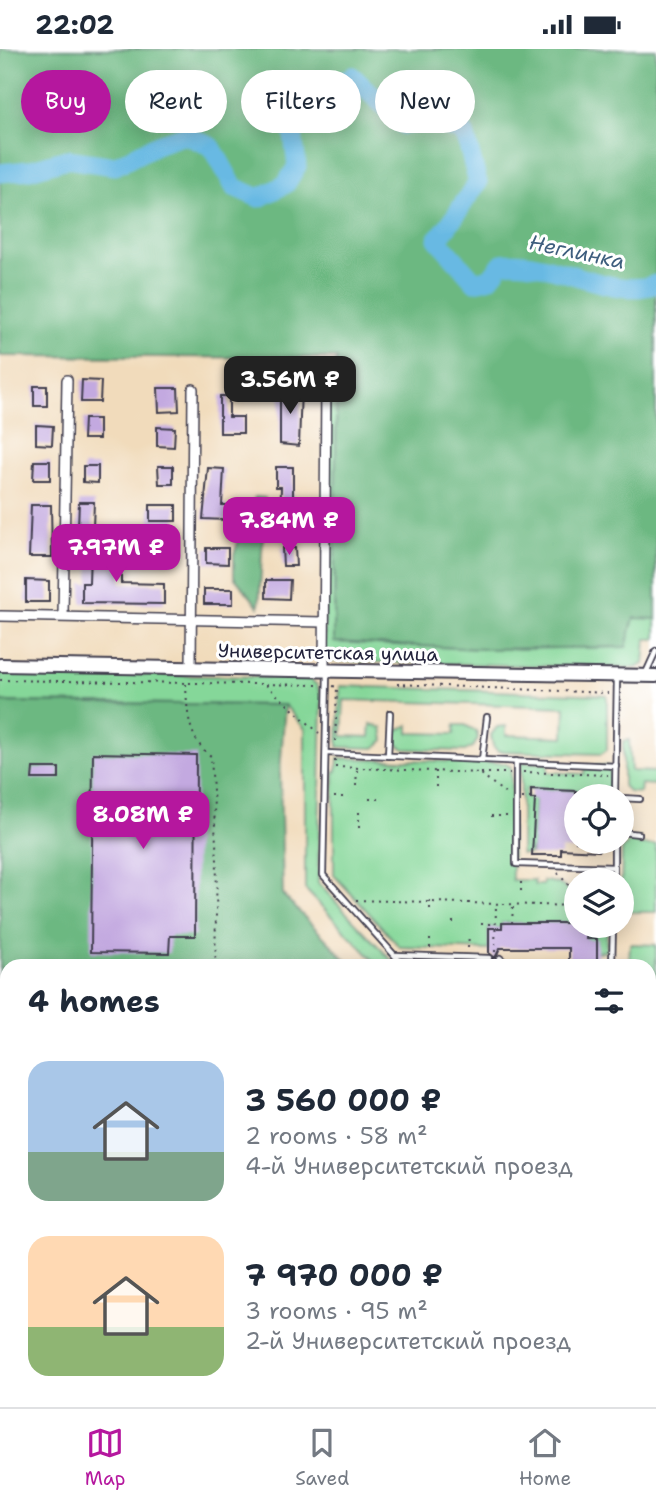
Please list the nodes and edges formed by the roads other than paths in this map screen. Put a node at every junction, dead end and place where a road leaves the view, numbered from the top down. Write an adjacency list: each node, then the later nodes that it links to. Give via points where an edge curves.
1 (67, 380): 5 (street)
2 (326, 380): 7 (street)
3 (193, 389): 6 (street)
4 (0, 616): 5 (street)
5 (62, 616): 6 (street)
6 (192, 622): 7 (street); 10 (street)
7 (324, 622): 11 (street)
8 (656, 651): 13 (lane)
9 (0, 665): 10 (street, Университетская улица)
10 (191, 669): 11 (street, Университетская улица)
11 (326, 671): 12 (street, Университетская улица); 16 (lane)
12 (617, 676): 13 (street, Университетская улица); 20 (lane)
13 (650, 676)
14 (390, 713): 17 (lane)
15 (487, 717): 18 (lane)
16 (326, 753): 17 (lane); 29 (lane, via 323,876)
17 (388, 756): 18 (lane)
18 (482, 760): 19 (lane)
19 (516, 761): 20 (lane); 27 (lane, via 516,865)
20 (616, 766): 21 (lane)
21 (615, 784)
22 (634, 799): 23 (lane)
23 (640, 799)
24 (634, 833): 25 (lane)
25 (639, 834)
26 (614, 854): 27 (lane)
27 (614, 867)
28 (613, 938): 32 (lane)
29 (394, 955): 30 (lane); 31 (lane)
30 (398, 959)
31 (497, 959)
32 (612, 959)

